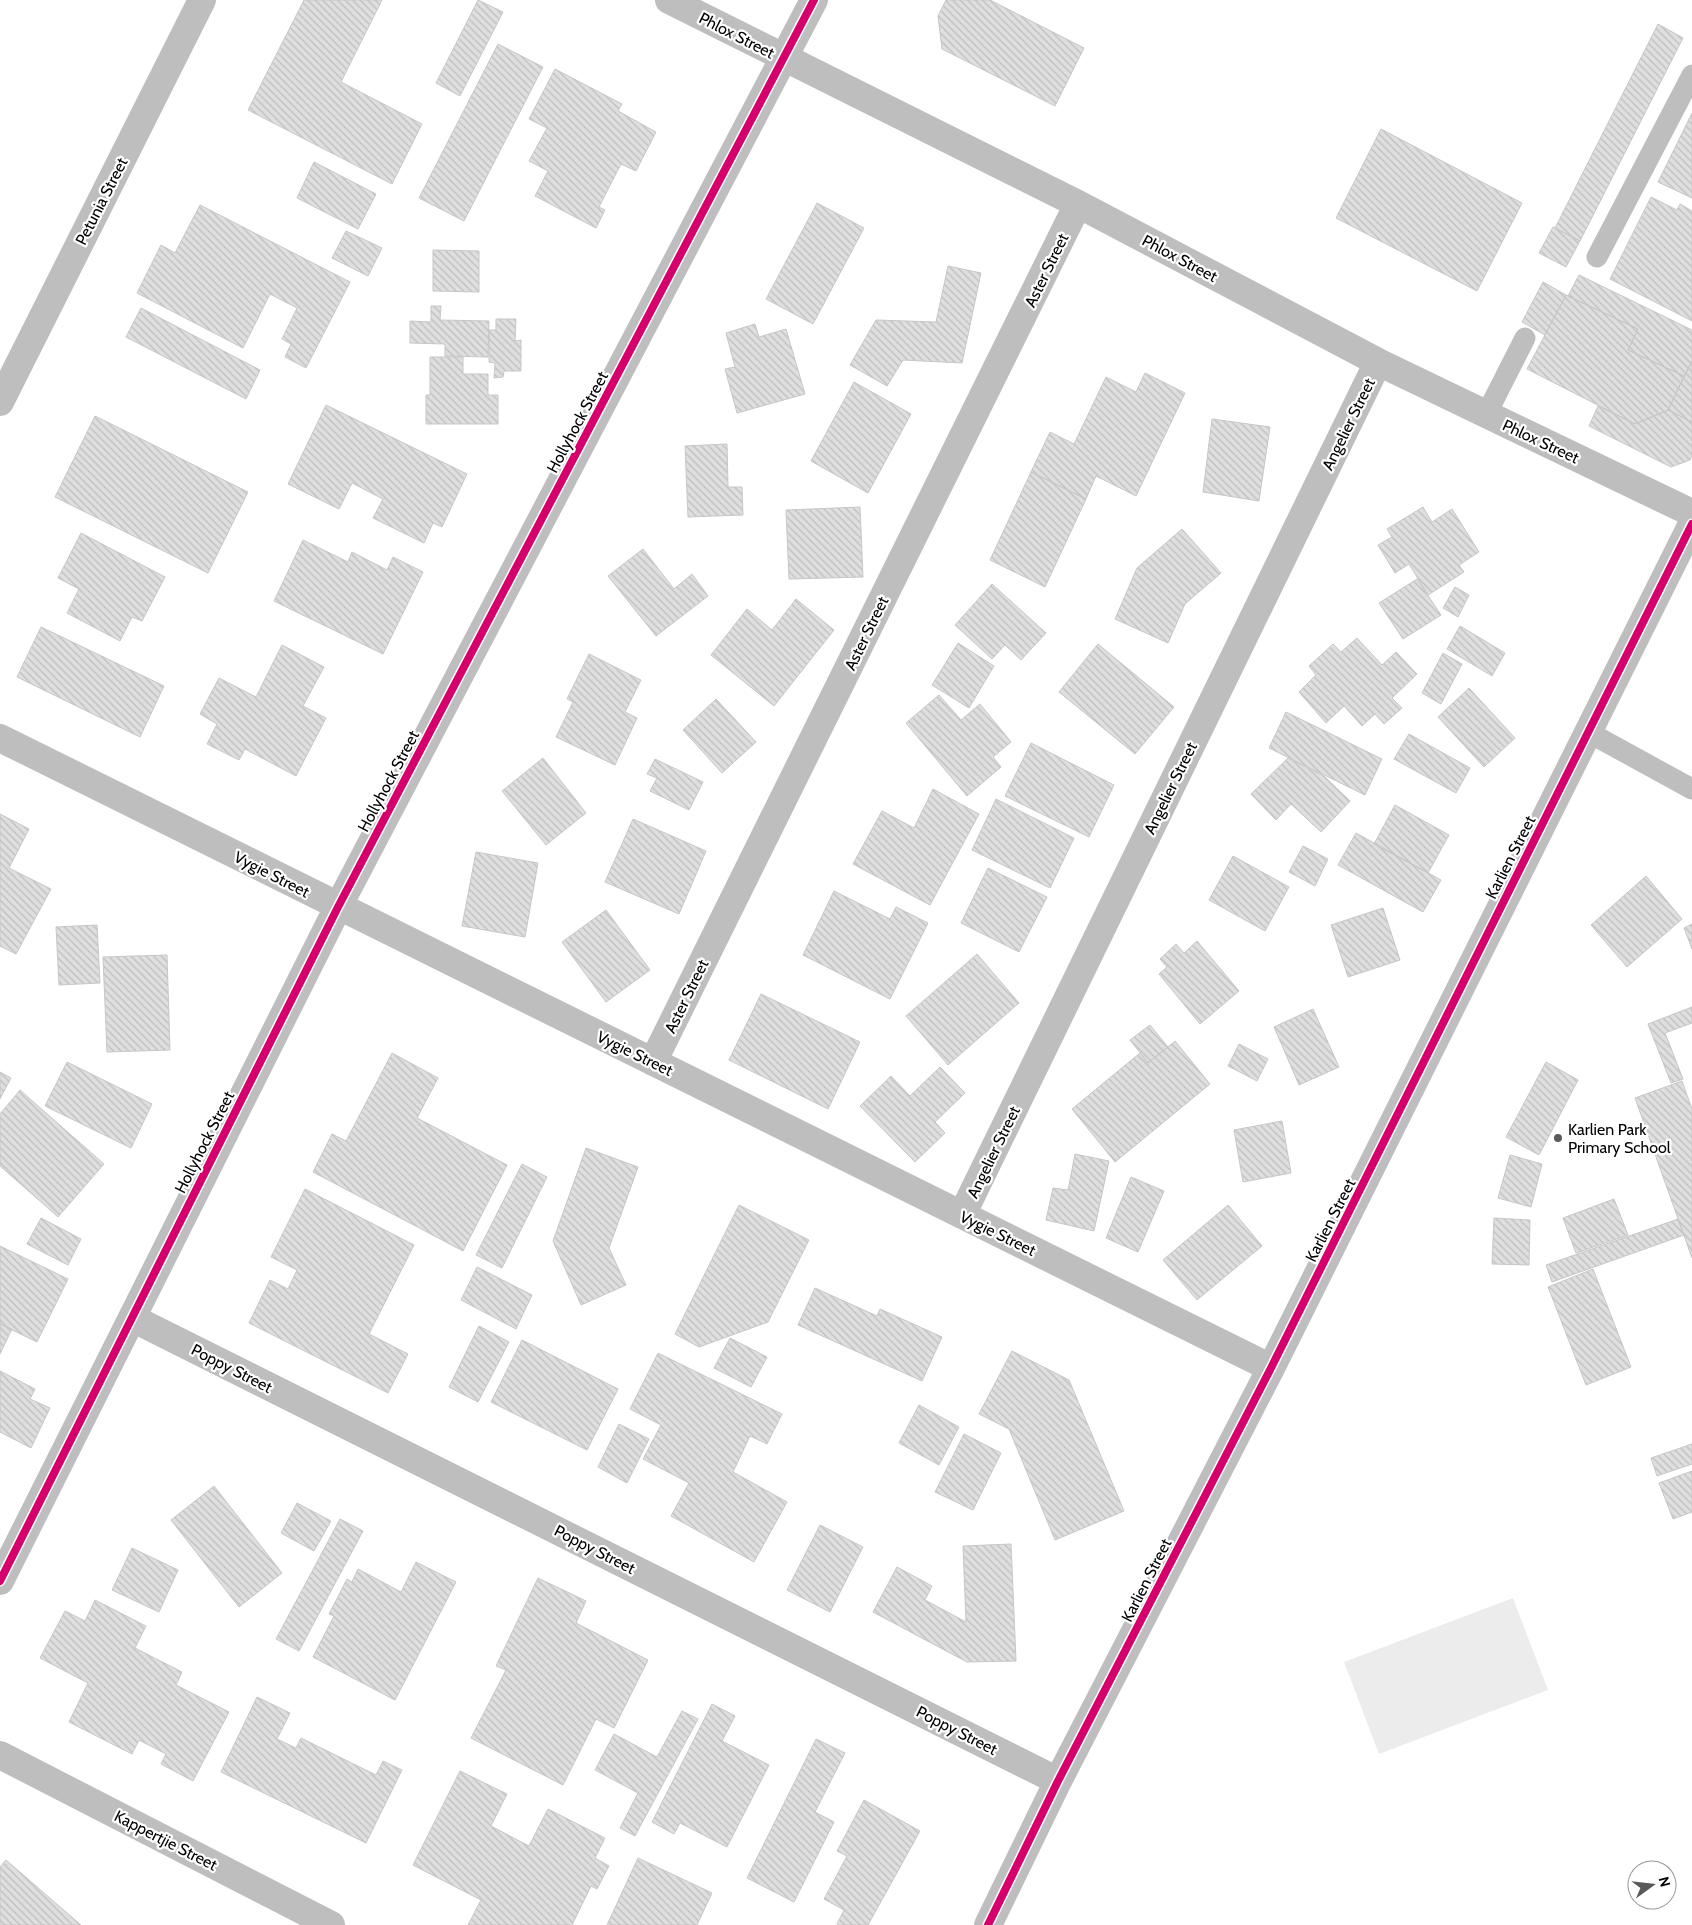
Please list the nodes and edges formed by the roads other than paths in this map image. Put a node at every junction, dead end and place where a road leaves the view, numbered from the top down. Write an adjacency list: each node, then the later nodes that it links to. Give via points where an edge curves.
1 (202, 0): 10 (street, Petunia Street)
2 (669, 0): 4 (street, Phlox Street)
3 (814, 0): 4 (street, Hollyhock Street)
4 (783, 59): 6 (street, Phlox Street); 17 (street, Hollyhock Street)
5 (1692, 75): 7 (lane)
6 (1078, 204): 9 (street, Phlox Street); 18 (street, Aster Street)
7 (1597, 257)
8 (1525, 338): 11 (lane)
9 (1378, 362): 11 (street, Phlox Street); 19 (street, Angelier Street)
10 (0, 402)
11 (1486, 414): 12 (street, Phlox Street)
12 (1692, 513)
13 (1692, 524): 14 (street, Karlien Street)
14 (1588, 732): 16 (lane); 21 (street, Karlien Street)
15 (0, 738): 17 (street, Vygie Street)
16 (1692, 790)
17 (338, 907): 18 (street, Vygie Street); 20 (street, Hollyhock Street)
18 (653, 1062): 19 (street, Vygie Street)
19 (962, 1214): 21 (street, Vygie Street)
20 (132, 1318): 22 (street, Hollyhock Street); 24 (street, Poppy Street)
21 (1271, 1368): 24 (street, Karlien Street)
22 (0, 1581)
23 (0, 1755): 25 (street, Kappertjie Street)
24 (1058, 1781): 26 (street, Karlien Street)
25 (331, 1925)
26 (988, 1925)

